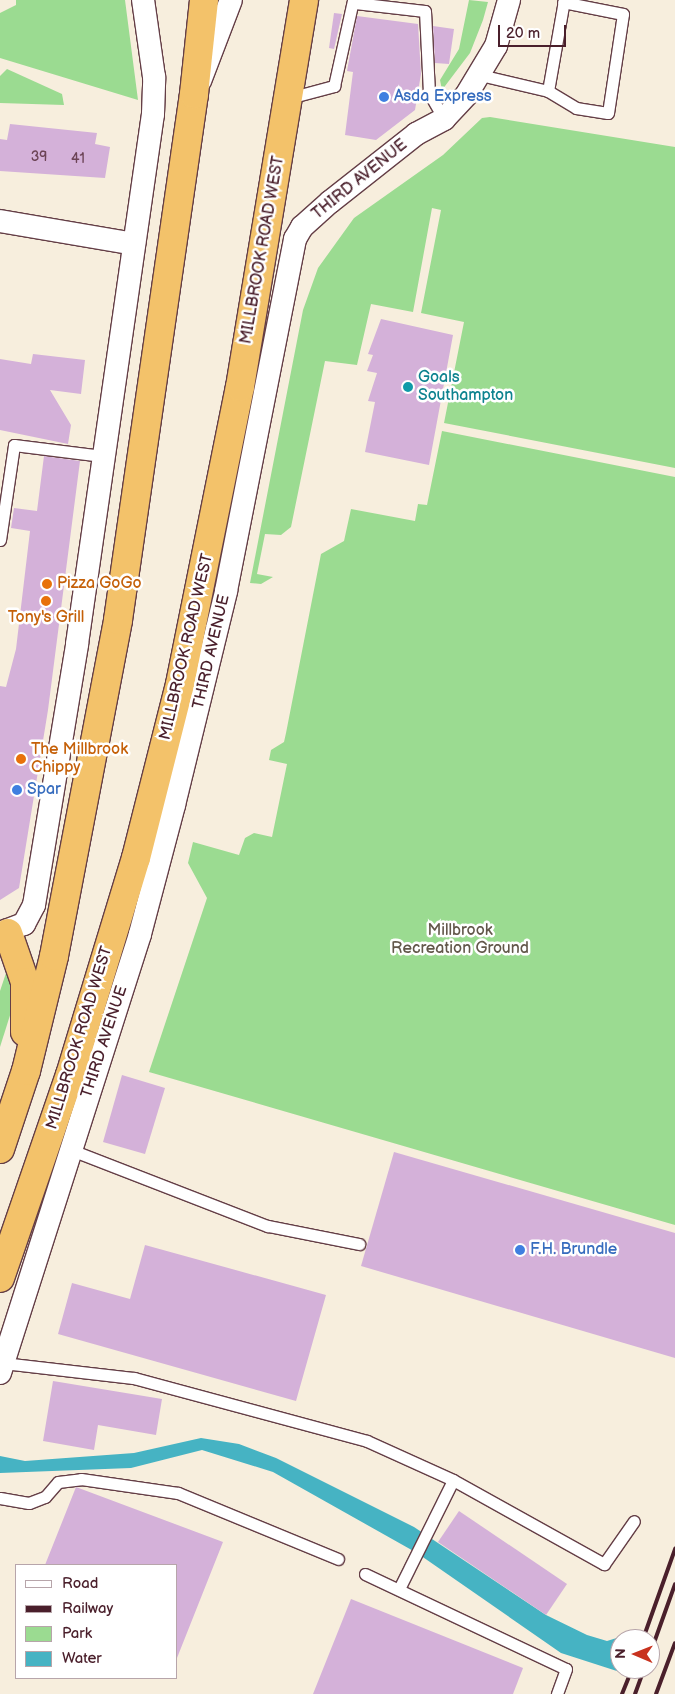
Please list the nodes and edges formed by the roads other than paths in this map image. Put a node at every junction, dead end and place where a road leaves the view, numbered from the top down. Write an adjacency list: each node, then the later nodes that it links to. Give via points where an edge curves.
1 (143, 0): 14 (street, via 155,97)
2 (204, 0): 10 (highway)
3 (231, 0): 10 (street)
4 (304, 0): 11 (highway, MILLBROOK ROAD WEST)
5 (509, 0): 8 (street, THIRD AVENUE, via 496,46)
6 (356, 1): 11 (lane, via 334,86); 12 (lane, via 426,11 429,93)
7 (564, 1): 9 (lane); 9 (lane, via 623,14 608,113 576,108)
8 (480, 75): 9 (lane); 12 (street, THIRD AVENUE)
9 (548, 91)
10 (194, 94): 18 (highway, via 118,620 54,956)
11 (289, 98): 22 (highway, MILLBROOK ROAD WEST, via 214,529 180,684 133,868 67,1084)
12 (444, 119): 20 (street, THIRD AVENUE, via 416,134 330,202 302,226 295,240 211,657 140,934)
13 (0, 221): 14 (street)
14 (134, 244): 15 (street)
15 (102, 456): 16 (lane, via 14,445); 17 (street, via 34,905 24,924)
16 (0, 540)
17 (4, 933): 18 (highway, via 25,982)
18 (26, 1071): 19 (highway)
19 (0, 1149)
20 (69, 1149): 21 (lane, via 268,1226); 23 (street, THIRD AVENUE)
21 (359, 1244)
22 (0, 1278)
23 (2, 1368): 24 (lane, via 134,1378 206,1394 367,1441)
24 (453, 1480): 26 (lane, via 604,1564); 29 (lane)
25 (0, 1498): 27 (lane, via 30,1503 45,1497 58,1482 81,1479 178,1493)
26 (634, 1521)
27 (338, 1559)
28 (365, 1574): 29 (lane)
29 (400, 1587): 30 (lane, via 566,1669)
30 (557, 1694)

